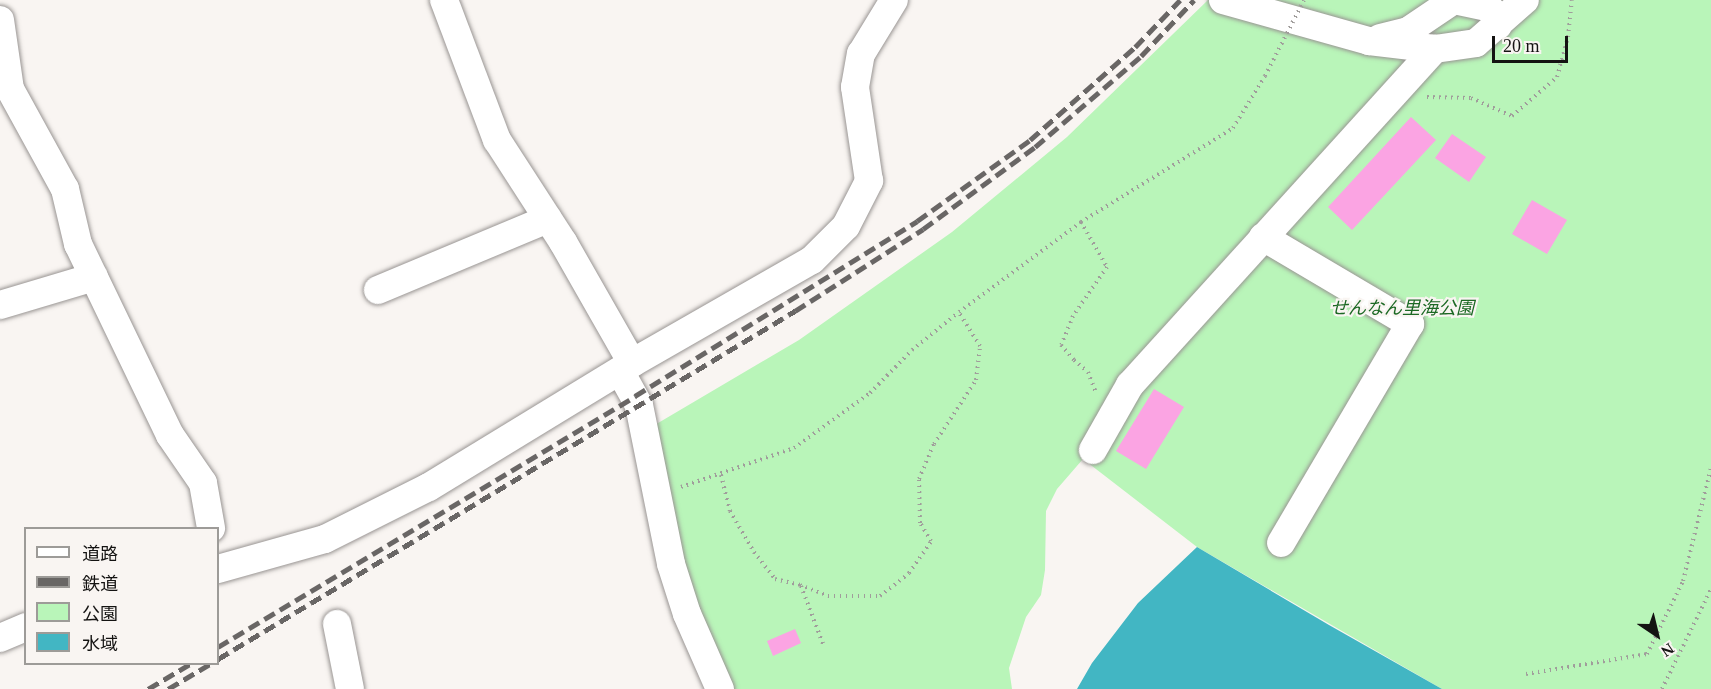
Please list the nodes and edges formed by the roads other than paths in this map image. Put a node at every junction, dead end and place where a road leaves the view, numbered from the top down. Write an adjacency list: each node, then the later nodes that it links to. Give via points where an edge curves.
1 (444, 0): 10 (street, via 497,140)
2 (894, 0): 15 (street, via 861,54 855,87 869,181 846,225 812,260)
3 (1223, 0): 8 (street)
4 (1454, 0): 7 (street, via 1488,7); 8 (street, via 1408,31)
5 (1525, 0): 7 (street)
6 (0, 20): 12 (street, via 10,89 65,189 78,243)
7 (1498, 26): 9 (street, via 1476,43)
8 (1369, 41): 9 (street)
9 (1435, 49): 11 (street)
10 (548, 219): 13 (street); 15 (street)
11 (1263, 237): 16 (street, via 1130,385); 18 (street, via 1410,324)
12 (94, 276): 14 (street); 17 (street, via 170,435 203,483)
13 (378, 290)
14 (0, 305)
15 (626, 367): 19 (street, via 429,487 335,534); 24 (street, via 639,405 671,564 687,614)
16 (1093, 450)
17 (212, 527)
18 (1281, 543)
19 (219, 567)
20 (337, 624): 23 (street)
21 (24, 628): 22 (street)
22 (0, 638)
23 (350, 689)
24 (720, 689)

